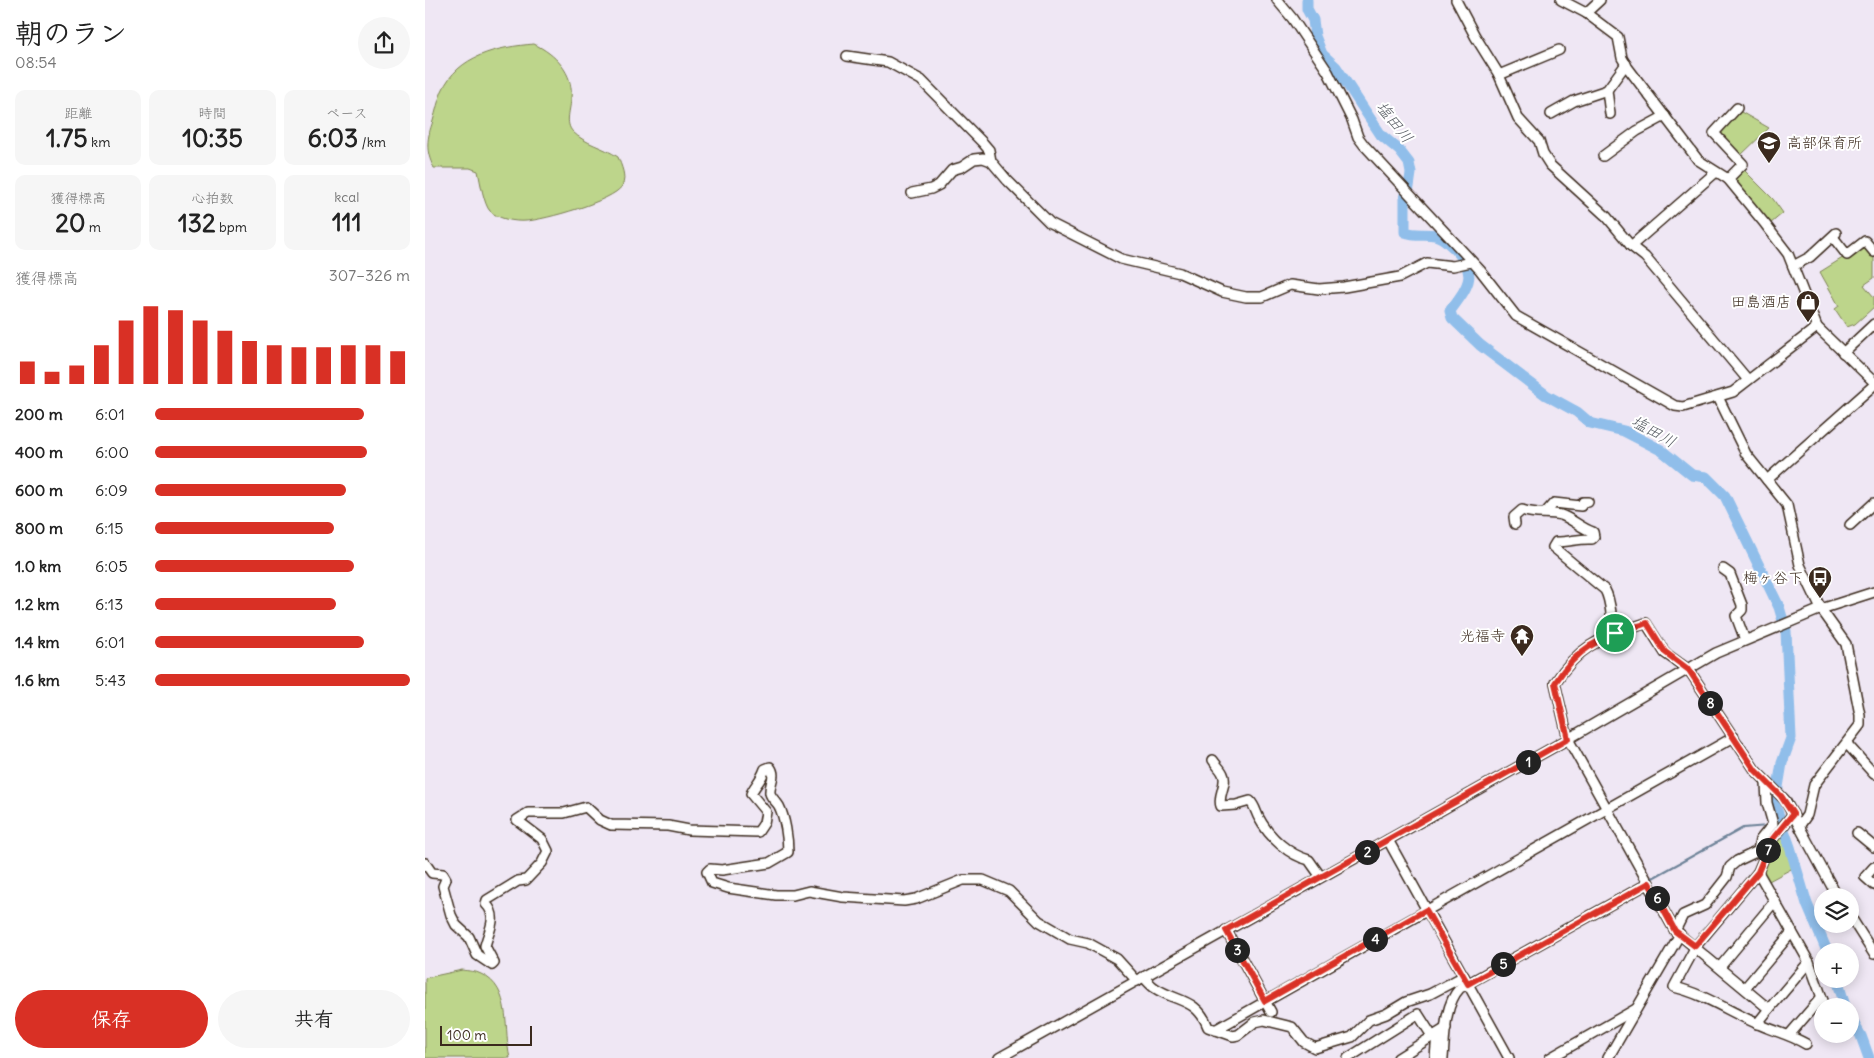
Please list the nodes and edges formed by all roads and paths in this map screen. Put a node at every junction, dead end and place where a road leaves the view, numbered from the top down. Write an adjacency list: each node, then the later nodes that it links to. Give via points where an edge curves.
1 (1277, 0): 22 (street, via 1328,72 1358,137)
2 (1456, 0): 9 (street)
3 (1561, 0): 5 (street)
4 (1600, 0): 5 (street)
5 (1587, 14): 8 (street, via 1618,37)
6 (1559, 50): 9 (street)
7 (847, 56): 16 (street, via 888,62 921,80 983,143 989,150)
8 (1626, 64): 10 (street); 14 (street)
9 (1499, 75): 20 (street, via 1518,118 1539,141 1550,165 1607,217)
10 (1607, 90): 12 (street, via 1574,101); 13 (street)
11 (1737, 108): 18 (street, via 1714,132 1743,164)
12 (1551, 114)
13 (1611, 114)
14 (1665, 116): 15 (street, via 1637,130); 17 (street, via 1698,160)
15 (1603, 156)
16 (991, 161): 19 (street, via 974,159 952,170 939,185); 22 (street, via 1050,223 1121,259 1189,277 1222,292 1261,297 1290,285 1344,288 1400,277 1427,263 1453,266)
17 (1716, 172): 18 (street); 20 (street)
18 (1728, 179): 23 (street, via 1788,254)
19 (912, 193)
20 (1631, 246): 27 (street, via 1645,257)
21 (1874, 252): 23 (street, via 1865,241 1847,255 1835,235)
22 (1471, 262): 29 (street, via 1516,316 1589,359 1675,406 1693,406)
23 (1793, 266): 25 (street)
24 (1874, 324): 26 (street)
25 (1817, 328): 26 (street); 27 (street)
26 (1843, 353): 28 (street)
27 (1748, 380): 29 (street, via 1733,392)
28 (1874, 383): 30 (street)
29 (1718, 398): 30 (street, via 1746,454)
30 (1767, 480): 38 (street, via 1787,505 1800,564)
31 (1588, 502): 33 (street, via 1581,506 1554,503)
32 (1874, 503): 35 (street)
33 (1546, 512): 34 (street, via 1539,515 1521,510 1514,517); 39 (street, via 1564,516 1593,532 1592,539 1580,537 1572,542 1556,542 1553,547 1605,590 1609,596 1610,618)
34 (1515, 524)
35 (1850, 525)
36 (1723, 570): 40 (street, via 1730,574 1742,605 1736,616)
37 (1874, 592): 38 (street)
38 (1821, 609): 40 (street); 44 (street, via 1846,644 1860,715 1860,726)
39 (1615, 633): 41 (street, via 1647,623 1665,652); 43 (street, via 1579,653 1566,665 1555,683)
40 (1745, 640): 41 (street)
41 (1689, 670): 42 (street); 43 (street)
42 (1734, 738): 47 (street); 48 (street)
43 (1568, 739): 48 (street); 52 (street)
44 (1847, 744): 46 (street); 50 (street, via 1814,785 1807,815)
45 (1213, 760): 57 (street, via 1225,780 1219,800 1221,806 1250,801 1276,840 1297,857 1309,860)
46 (1874, 774)
47 (1768, 784): 49 (street); 66 (street, via 1770,828 1760,840 1758,851 1730,867 1727,877 1705,905 1683,915)
48 (1607, 808): 58 (street); 62 (street)
49 (1793, 814): 50 (street); 56 (street, via 1771,841)
50 (1800, 825): 60 (street)
51 (1857, 833): 53 (street)
52 (1388, 840): 57 (street); 62 (street)
53 (1874, 847)
54 (425, 862): 71 (street, via 432,873 443,874 446,879 443,886 445,898 456,925 469,937 477,956 492,965 494,963 485,946 492,928 491,908 486,904 487,900 525,880 548,851 542,839 517,820 528,813 565,813 586,807 611,825 758,832 766,812 751,794 765,769 770,767 773,777 771,795 779,805 788,852 769,863 710,869 707,872 712,883 776,895 809,891 903,901 963,880 983,880 1009,891 1039,921 1070,939 1088,943 1117,959)
55 (1874, 866): 59 (street, via 1865,877)
56 (1758, 872): 61 (street); 67 (street)
57 (1321, 877): 63 (street)
58 (1649, 883): 66 (street); 72 (street)
59 (1874, 885)
60 (1832, 888)
61 (1775, 902): 65 (street); 70 (street)
62 (1426, 910): 72 (street); 75 (street)
63 (1226, 930): 71 (street); 75 (street)
64 (1859, 930): 68 (street)
65 (1792, 932): 69 (street); 73 (street)
66 (1677, 933): 67 (street); 76 (street)
67 (1695, 946): 70 (street); 80 (street, via 1674,986 1694,991)
68 (1874, 954)
69 (1809, 962): 74 (street); 77 (street)
70 (1720, 967): 73 (street)
71 (1140, 979): 82 (street, via 1193,1006 1204,1015 1208,1027); 86 (street)
72 (1466, 980): 81 (street, via 1452,998); 82 (street, via 1406,1002 1369,1020 1352,1037 1319,1048 1304,1042 1292,1028 1264,1020 1247,1026 1238,1035); 91 (street)
73 (1745, 988): 77 (street)
74 (1822, 998)
75 (1265, 1001): 79 (street); 82 (street)
76 (1636, 1009): 92 (street); 93 (street)
77 (1769, 1009): 80 (street)
78 (1814, 1011): 83 (street)
79 (1271, 1012)
80 (1757, 1024): 83 (street)
81 (1446, 1028): 84 (street); 90 (street)
82 (1215, 1030)
83 (1790, 1034): 85 (street)
84 (1435, 1035): 87 (street, via 1418,1014); 88 (street); 89 (street)
85 (1806, 1044)
86 (999, 1058)
87 (1348, 1058)
88 (1398, 1058)
89 (1435, 1058)
90 (1443, 1058)
91 (1509, 1058)
92 (1550, 1058)
93 (1608, 1058)

